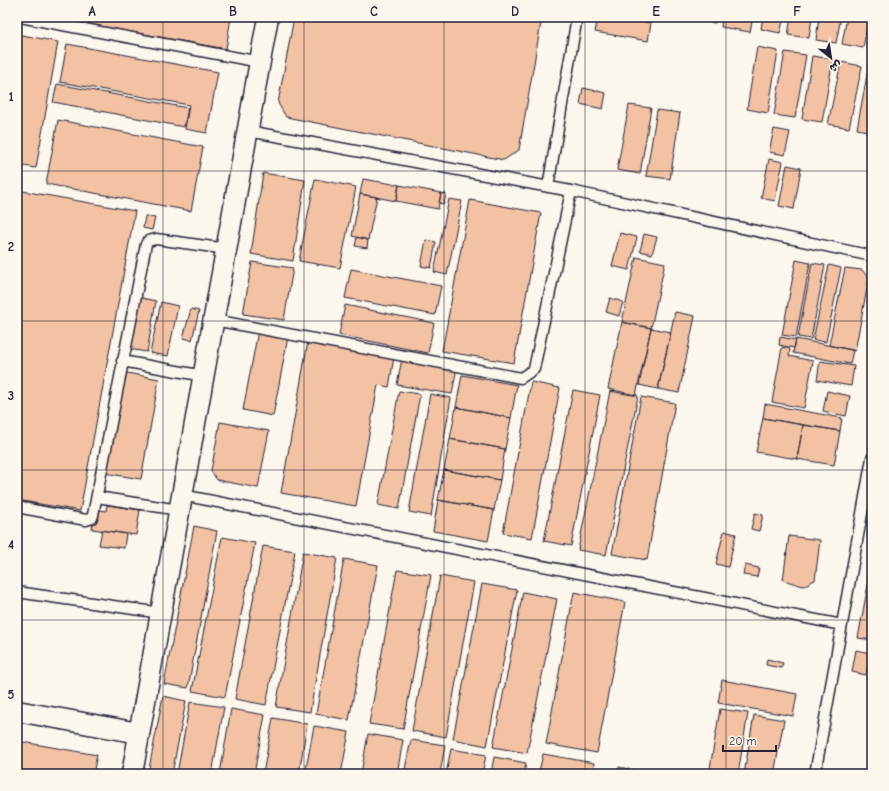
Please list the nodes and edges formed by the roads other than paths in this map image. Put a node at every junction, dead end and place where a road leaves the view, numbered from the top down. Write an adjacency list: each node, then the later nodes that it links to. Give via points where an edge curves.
1 (20, 17): 4 (lane)
2 (268, 17): 4 (street)
3 (577, 17): 6 (lane)
4 (260, 62): 5 (street)
5 (248, 131): 6 (lane); 8 (street)
6 (548, 187): 7 (lane)
7 (571, 191): 9 (lane); 10 (lane, via 534,369 521,378)
8 (226, 249): 10 (street); 11 (lane, via 156,239 148,241 144,247)
9 (872, 256)
10 (214, 320): 12 (street)
11 (122, 361): 12 (lane); 14 (lane)
12 (204, 376): 15 (street)
13 (871, 464): 19 (lane)
14 (97, 497): 15 (lane); 16 (lane, via 92,518 88,520)
15 (181, 503): 18 (street); 19 (lane)
16 (17, 507)
17 (17, 592): 18 (lane)
18 (161, 613): 21 (street)
19 (842, 625): 23 (lane)
20 (17, 711): 21 (street)
21 (139, 733): 22 (street)
22 (132, 774)
23 (815, 774)

